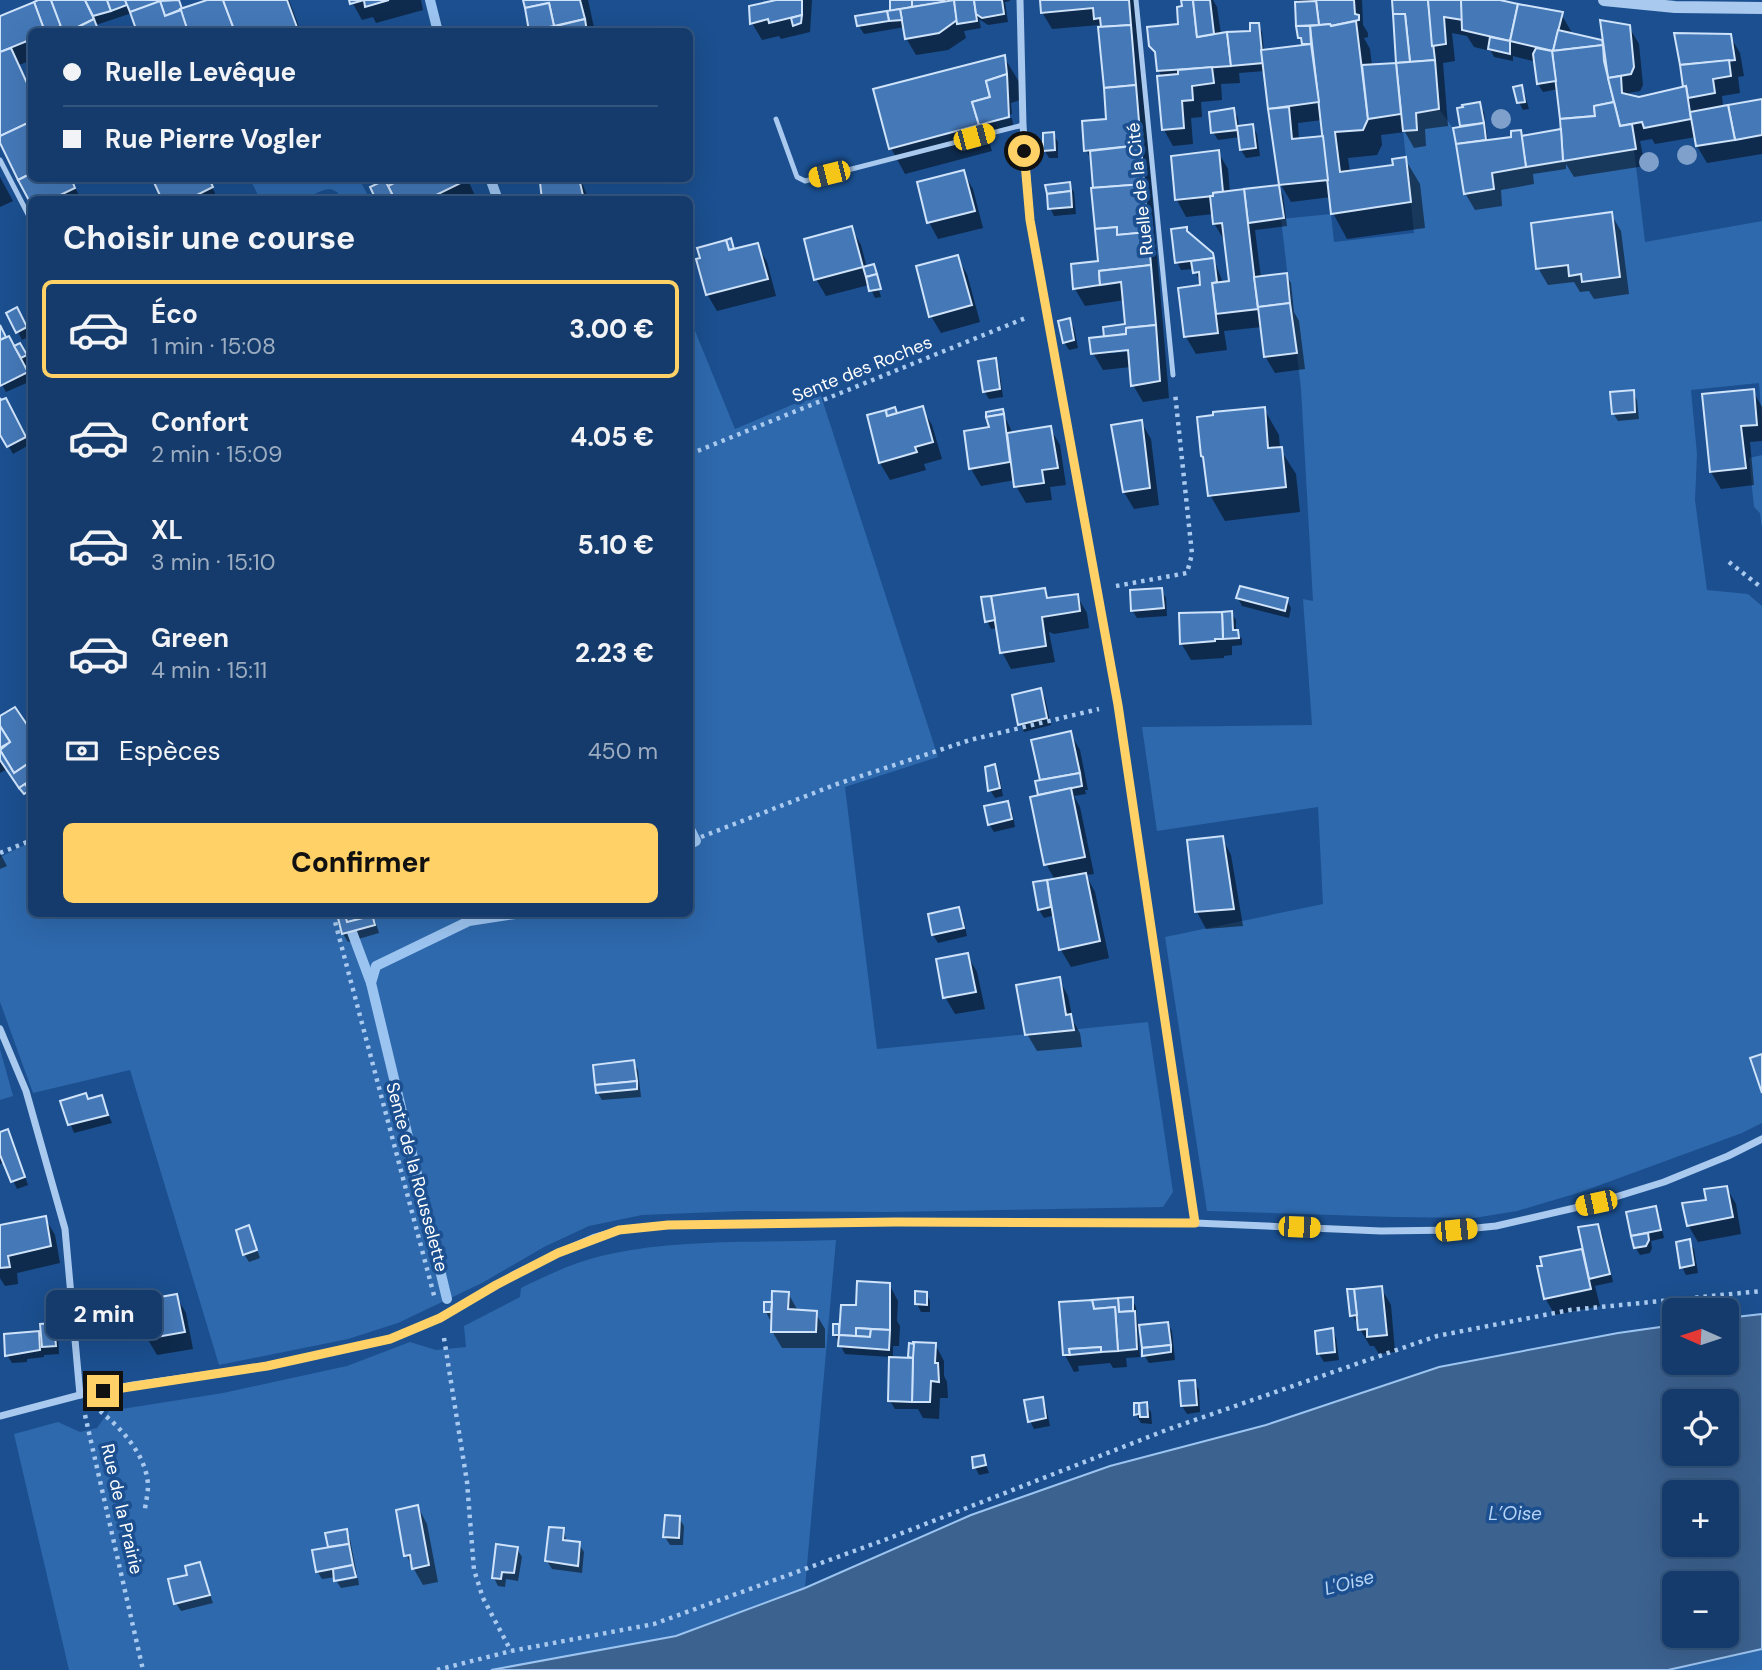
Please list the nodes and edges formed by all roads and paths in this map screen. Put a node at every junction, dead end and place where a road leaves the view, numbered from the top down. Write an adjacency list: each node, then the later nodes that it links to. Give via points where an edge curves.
1 (1020, 0): 6 (street)
2 (1136, 0): 10 (lane, Ruelle de la Cité)
3 (1604, 0): 4 (street)
4 (1762, 8)
5 (776, 118): 6 (lane, via 797,177 805,181)
6 (1023, 125): 9 (street, via 1030,220)
7 (0, 160): 8 (lane)
8 (28, 214)
9 (1045, 310): 11 (path, Sente des Roches); 13 (street)
10 (1173, 375): 13 (path, via 1192,554 1187,573)
11 (693, 453)
12 (1728, 562): 14 (path)
13 (1098, 589): 15 (street)
14 (1762, 589)
15 (1118, 705): 16 (path, via 970,740); 22 (street)
16 (701, 837)
17 (28, 841): 18 (path)
18 (0, 853)
19 (334, 917): 24 (path, Sente de la Rousselette)
20 (0, 1029): 25 (street, via 26,1091 65,1229)
21 (1762, 1139): 22 (street, via 1664,1181 1596,1203 1496,1226 1381,1231)
22 (1195, 1223): 24 (street, via 896,1222 668,1225 619,1230 513,1275)
23 (1762, 1291): 28 (path, via 1570,1310 1437,1336 1170,1429 654,1625)
24 (440, 1318): 25 (street, via 390,1339 345,1350); 28 (path, Sente de la Rousselette, via 467,1482 474,1570)
25 (80, 1395): 26 (street); 27 (path, via 113,1422 140,1455 148,1485); 29 (path, Rue de la Prairie)
26 (0, 1416)
27 (145, 1508)
28 (511, 1651): 30 (path)
29 (143, 1670)
30 (437, 1670)

